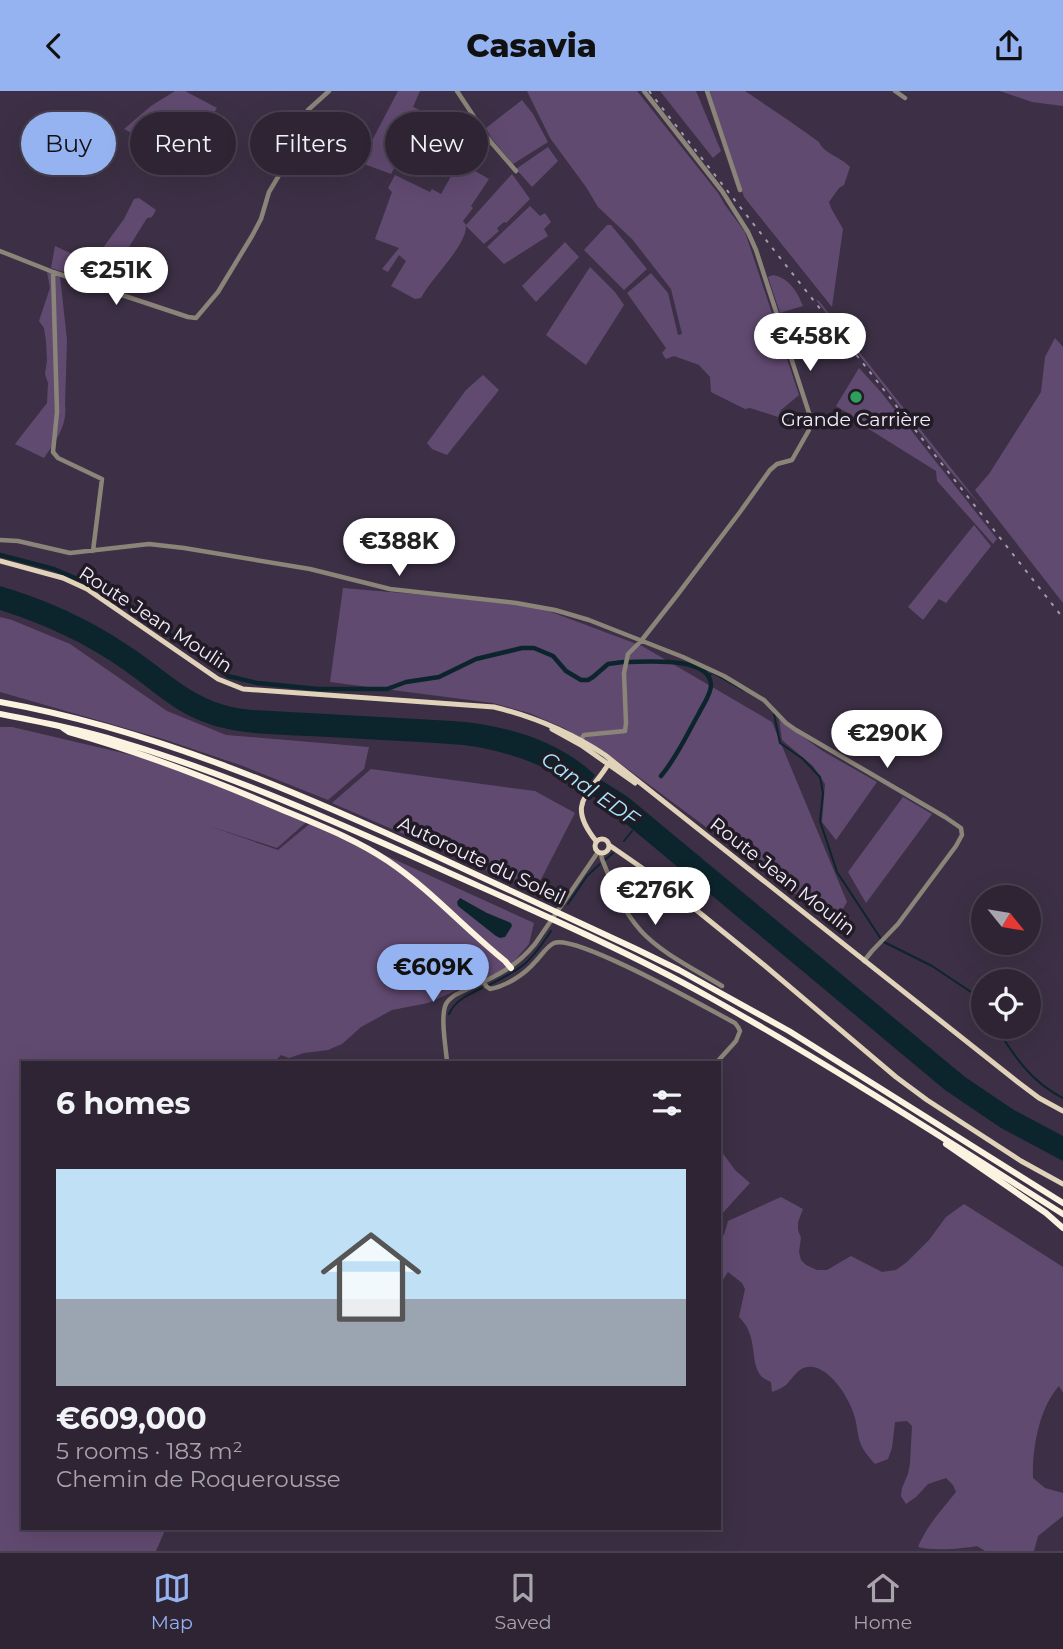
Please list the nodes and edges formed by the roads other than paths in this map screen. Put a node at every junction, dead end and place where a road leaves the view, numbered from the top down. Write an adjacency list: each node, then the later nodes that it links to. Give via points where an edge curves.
1 (329, 91): 10 (street, via 308,110 261,219 218,292 196,318)
2 (457, 91): 7 (street)
3 (644, 91): 14 (street, via 722,191 751,237 810,425 795,457 773,466)
4 (707, 91): 8 (street)
5 (895, 91): 6 (street)
6 (905, 98)
7 (516, 170)
8 (740, 190)
9 (0, 251): 10 (street)
10 (53, 272): 12 (street, via 57,399 53,452 102,479)
11 (0, 540): 12 (street, via 70,554)
12 (93, 551): 14 (street, via 149,544 205,551 390,589 545,607)
13 (0, 561): 16 (main road, Route Jean Moulin, via 87,589 218,679 243,689)
14 (641, 641): 19 (street, via 625,664 625,731 584,736); 25 (street, via 744,687 796,730 961,828 956,846)
15 (0, 702): 34 (highway, Autoroute du Soleil, via 121,731 263,780 565,915 679,970 789,1031)
16 (465, 704): 19 (main road, Route Jean Moulin, via 521,717); 19 (main road, Route Jean Moulin, via 520,713)
17 (0, 714): 18 (highway, Autoroute du Soleil)
18 (62, 727): 26 (highway, via 219,783 361,844 420,884); 32 (highway, Autoroute du Soleil, via 131,745 259,790 560,923 709,997)
19 (580, 742): 20 (main road, Route Jean Moulin)
20 (606, 760): 21 (main road); 21 (main road, Route Jean Moulin); 22 (main road, via 581,804)
21 (682, 817): 25 (main road, Route Jean Moulin)
22 (596, 841): 23 (main road, via 605,840); 24 (main road)
23 (610, 848): 24 (main road); 33 (main road, via 658,879 927,1100)
24 (599, 853): 26 (street, via 535,944); 28 (street, via 619,899 641,931)
25 (864, 961): 31 (main road, Route Jean Moulin, via 1019,1083)
26 (511, 968): 27 (street)
27 (484, 982): 29 (street, via 454,995 445,1006); 30 (street, via 490,989 500,986 528,970 552,944 569,943 735,1023 738,1036)
28 (722, 986)
29 (447, 1061)
30 (719, 1061)
31 (1063, 1111)
32 (905, 1114): 35 (highway, Autoroute du Soleil); 36 (highway)
33 (1063, 1184)
34 (1063, 1203)
35 (1063, 1214)
36 (1063, 1228)

